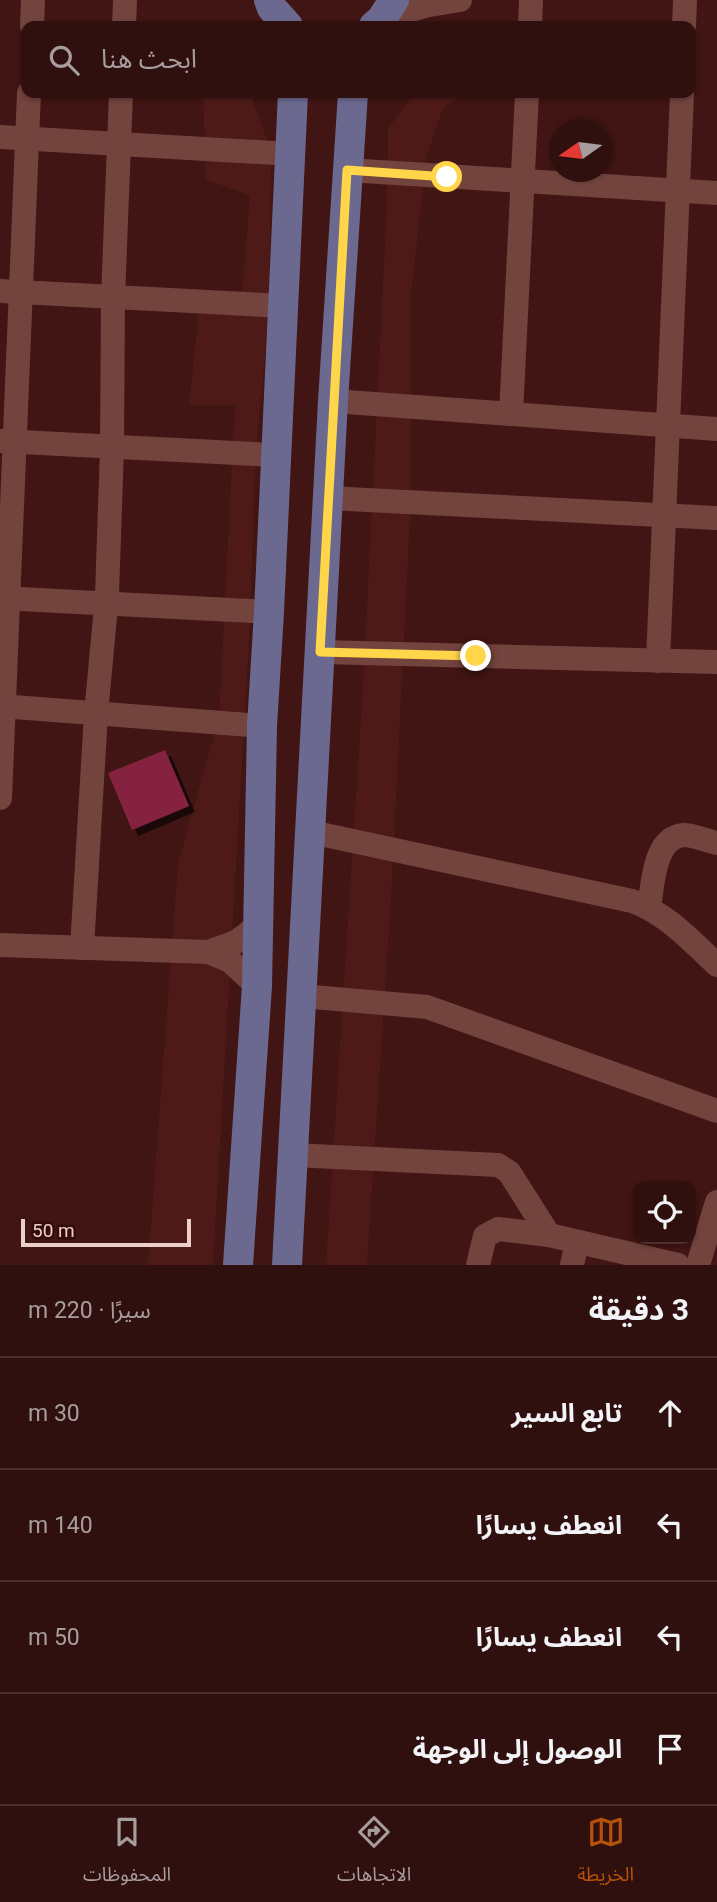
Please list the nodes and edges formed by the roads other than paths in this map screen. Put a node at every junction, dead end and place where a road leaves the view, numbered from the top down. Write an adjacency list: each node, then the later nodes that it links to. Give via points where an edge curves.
1 (33, 0): 7 (street)
2 (125, 0): 8 (street)
3 (460, 0): 6 (street)
4 (531, 0): 9 (street)
5 (685, 0): 10 (street)
6 (383, 15)
7 (32, 21)
8 (124, 21)
9 (530, 21)
10 (684, 21)
11 (29, 98): 18 (street)
12 (121, 98): 19 (street)
13 (293, 98): 20 (main road)
14 (354, 98): 21 (main road)
15 (527, 98): 22 (street)
16 (682, 98): 23 (street)
17 (0, 137): 18 (street)
18 (27, 138): 19 (street); 25 (street)
19 (119, 145): 20 (street); 26 (street)
20 (291, 155): 27 (main road)
21 (347, 170): 22 (street); 28 (main road)
22 (523, 182): 23 (street); 29 (street)
23 (677, 192): 24 (street); 30 (street)
24 (717, 193)
25 (11, 292): 26 (street); 32 (street)
26 (113, 299): 27 (street); 33 (street)
27 (283, 306): 34 (main road)
28 (333, 401): 29 (street); 35 (main road)
29 (511, 414): 30 (street)
30 (667, 425): 31 (street); 36 (street)
31 (717, 429)
32 (7, 441): 33 (street); 38 (street)
33 (112, 448): 34 (street); 39 (street)
34 (275, 455): 40 (main road)
35 (328, 498): 36 (street); 41 (main road)
36 (663, 516): 37 (street); 42 (street)
37 (717, 518)
38 (4, 599): 39 (street); 44 (street)
39 (106, 605): 40 (street); 45 (street)
40 (269, 612): 46 (main road)
41 (320, 652): 42 (street); 48 (main road)
42 (658, 661): 43 (street)
43 (717, 662)
44 (2, 706): 45 (street); 47 (street)
45 (96, 714): 46 (street); 53 (street)
46 (262, 726): 51 (main road)
47 (0, 798)
48 (312, 832): 50 (street); 57 (main road)
49 (717, 843): 50 (street, via 685,835 666,844 659,855)
50 (649, 907): 55 (street)
51 (259, 925): 54 (street, via 236,942); 56 (main road)
52 (0, 945): 53 (street)
53 (82, 948): 54 (street)
54 (208, 952): 56 (street, via 230,961)
55 (717, 965)
56 (257, 986): 63 (main road)
57 (302, 996): 58 (street, via 427,1007); 59 (main road)
58 (717, 1111)
59 (293, 1154): 61 (street, via 498,1165 509,1172); 64 (main road)
60 (717, 1202): 67 (street)
61 (549, 1235): 62 (street); 65 (street, via 491,1231 482,1243)
62 (575, 1253): 66 (street)
63 (238, 1265)
64 (286, 1265)
65 (478, 1265)
66 (678, 1265)
67 (698, 1265)

